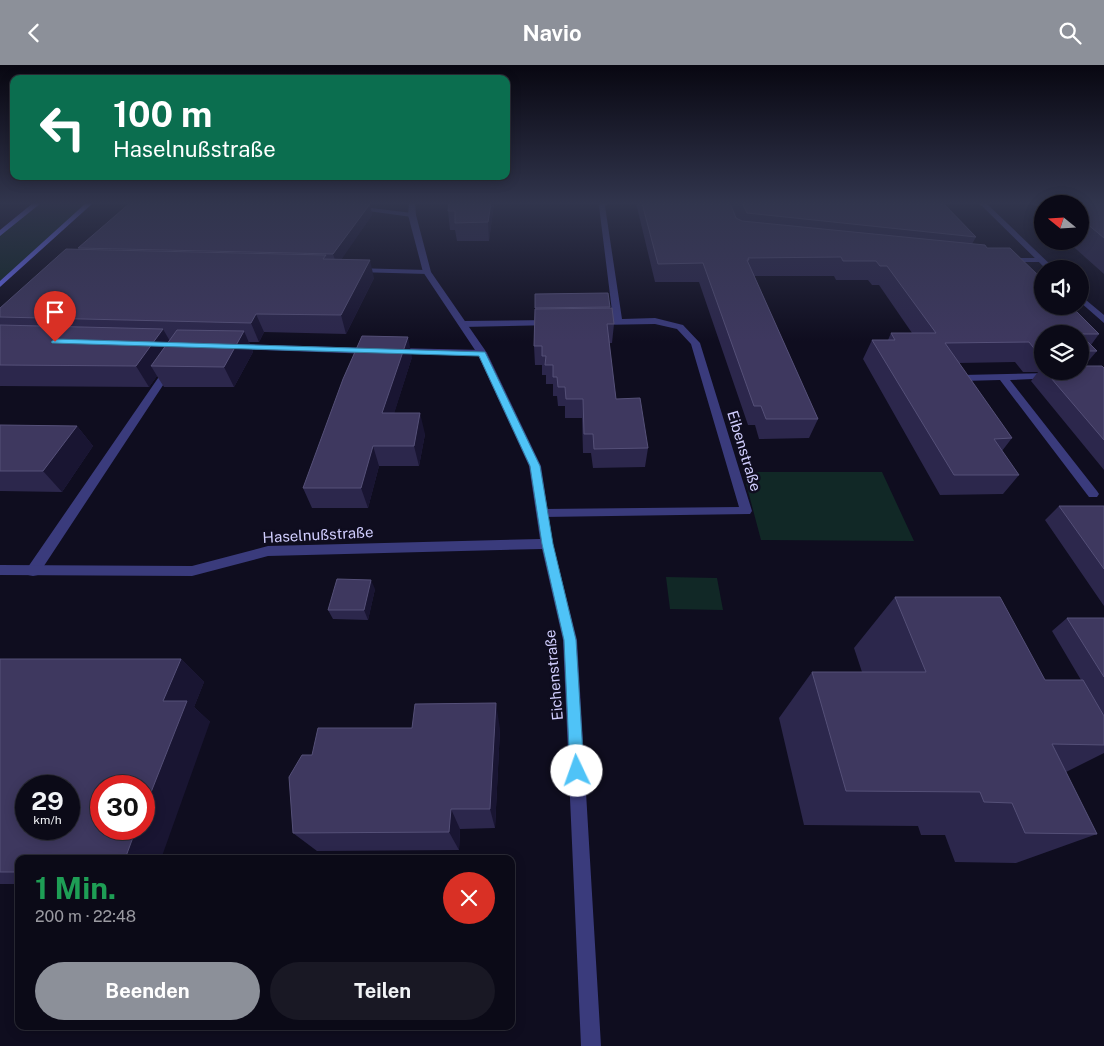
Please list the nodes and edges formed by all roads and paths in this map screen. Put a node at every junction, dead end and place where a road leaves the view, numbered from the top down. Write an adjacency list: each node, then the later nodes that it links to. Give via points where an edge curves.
1 (40, 249): 9 (street)
2 (421, 249): 8 (street, Eichenstraße)
3 (608, 249): 12 (street)
4 (1030, 249): 5 (street)
5 (1041, 259): 6 (street)
6 (1003, 260)
7 (348, 270): 8 (street)
8 (427, 272): 15 (street, Eichenstraße)
9 (0, 285)
10 (1089, 306): 11 (street)
11 (1104, 320)
12 (618, 322): 14 (street, Eibenstraße); 23 (street, Eibenstraße, via 654,321 680,327 695,343 746,511)
13 (560, 323): 15 (street)
14 (589, 323)
15 (462, 324): 17 (street, Eichenstraße)
16 (223, 347): 17 (street)
17 (482, 353): 23 (street, Eichenstraße, via 535,466)
18 (174, 361): 26 (street)
19 (1034, 376): 20 (street)
20 (1003, 377): 21 (street); 22 (street)
21 (962, 378)
22 (1093, 494)
23 (543, 513): 24 (street, Eichenstraße)
24 (547, 544): 26 (street, Haselnußstraße, via 268,551 192,571); 27 (street, Eichenstraße, via 570,640)
25 (0, 571): 26 (street, Haselnußstraße)
26 (33, 571)
27 (591, 1046)

